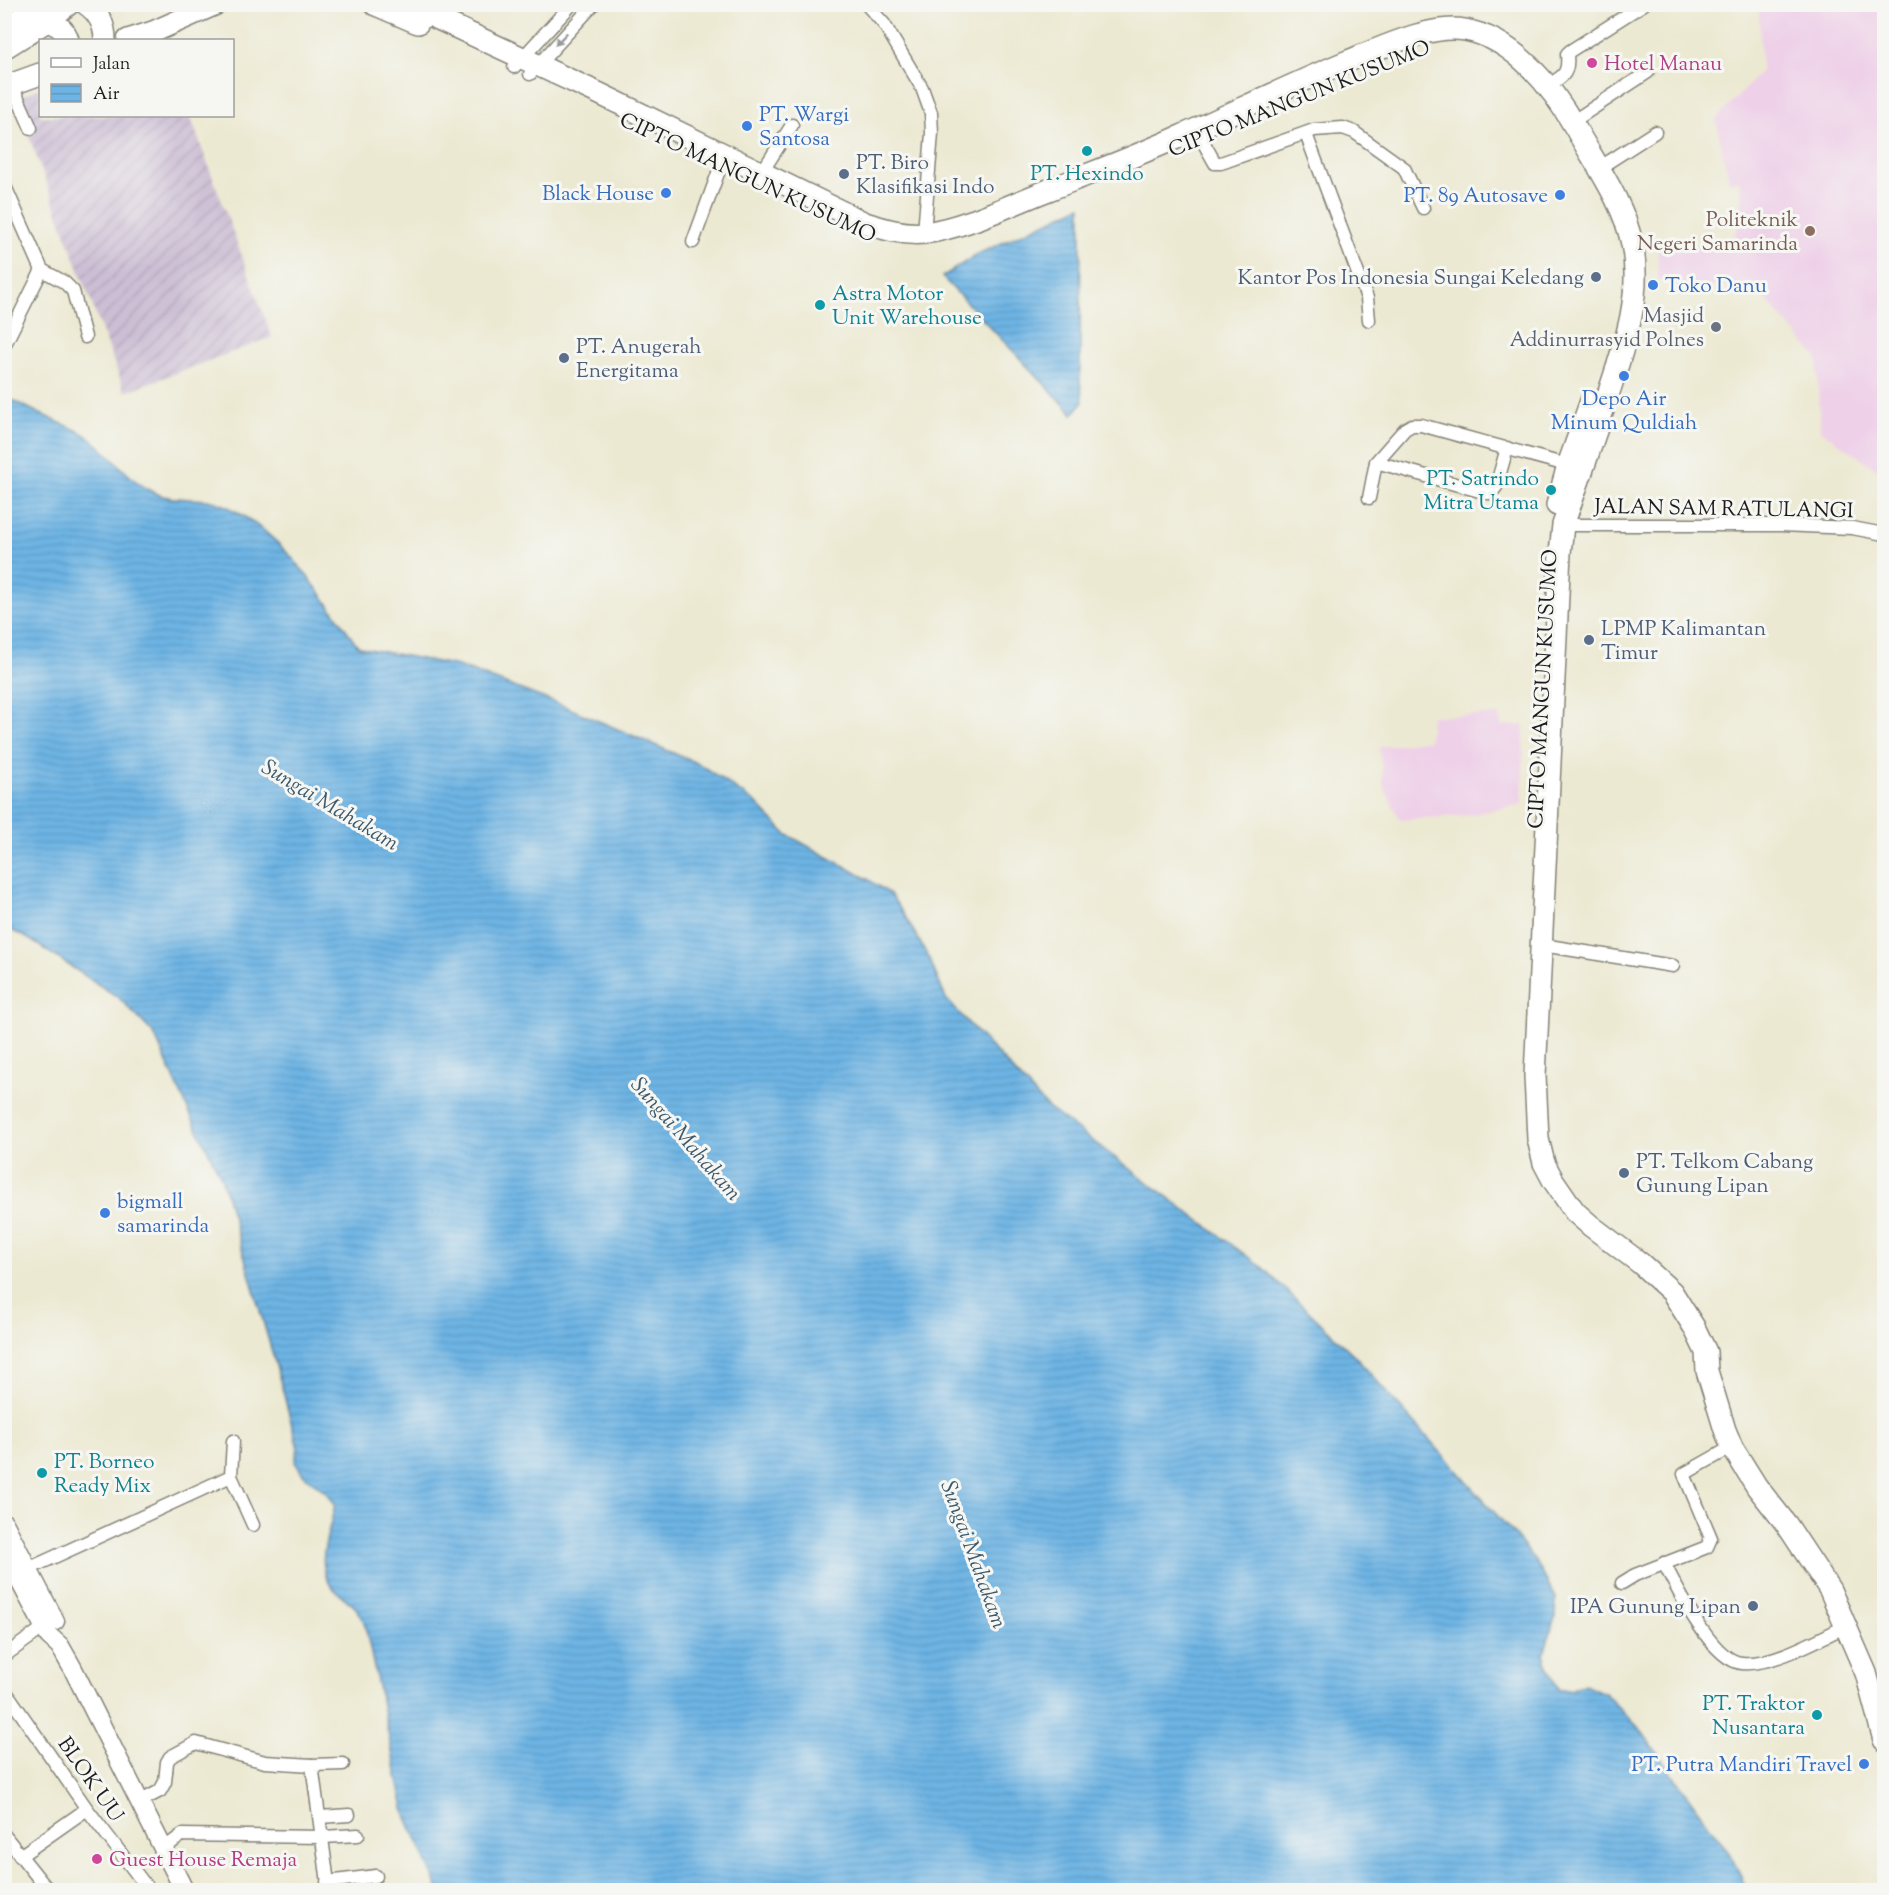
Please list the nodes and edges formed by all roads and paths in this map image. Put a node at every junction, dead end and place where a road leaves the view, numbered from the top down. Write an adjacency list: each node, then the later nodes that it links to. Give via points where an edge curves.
1 (69, 4): 10 (highway)
2 (86, 4): 14 (highway, via 100,17)
3 (216, 4): 15 (highway)
4 (374, 4): 17 (highway, CIPTO MANGUN KUSUMO)
5 (406, 4): 11 (highway, CIPTO MANGUN KUSUMO)
6 (572, 4): 17 (street)
7 (594, 4): 17 (street, one-way to 17)
8 (866, 4): 33 (street, via 884,24 922,88 931,113 933,133)
9 (1644, 4): 21 (street, via 1569,51 1565,75)
10 (42, 9): 12 (highway); 13 (highway); 16 (highway)
11 (436, 10): 17 (highway, CIPTO MANGUN KUSUMO)
12 (4, 29)
13 (68, 39)
14 (105, 39)
15 (131, 39)
16 (4, 48)
17 (526, 66): 28 (highway, CIPTO MANGUN KUSUMO); 30 (highway, CIPTO MANGUN KUSUMO)
18 (1648, 72): 22 (street)
19 (39, 74): 20 (highway)
20 (8, 86): 24 (street)
21 (1546, 87): 22 (highway, CIPTO MANGUN KUSUMO); 33 (highway, CIPTO MANGUN KUSUMO, via 1516,55 1488,38 1461,29 1428,33 1312,75 1107,168 961,224)
22 (1572, 122): 29 (highway, CIPTO MANGUN KUSUMO)
23 (792, 125): 30 (street)
24 (31, 128)
25 (1655, 132): 29 (street)
26 (1306, 134): 27 (street, via 1221,164 1215,163); 32 (street, via 1342,128 1354,132 1404,168); 36 (street, via 1367,298)
27 (1201, 138): 28 (highway, CIPTO MANGUN KUSUMO, via 965,235 914,247 855,232); 41 (highway, CIPTO MANGUN KUSUMO, via 1447,39 1483,45 1522,73 1551,111 1594,181 1622,245 1621,304)
28 (721, 165): 34 (street)
29 (1599, 168): 41 (highway, CIPTO MANGUN KUSUMO, via 1632,242 1634,291 1628,332)
30 (762, 172): 33 (highway, CIPTO MANGUN KUSUMO, via 865,223 902,233)
31 (4, 184): 35 (street)
32 (1423, 208)
33 (924, 233)
34 (693, 242)
35 (42, 270): 37 (street, via 73,291); 38 (street)
36 (1370, 320)
37 (85, 337)
38 (4, 346)
39 (1507, 448): 40 (street, via 1417,424 1405,429); 40 (street, via 1496,487 1487,493); 41 (street)
40 (1376, 462): 42 (street)
41 (1576, 468): 43 (highway, CIPTO MANGUN KUSUMO); 45 (highway, CIPTO MANGUN KUSUMO, via 1550,530 1547,552)
42 (1369, 498)
43 (1563, 525): 44 (street, JALAN SAM RATULANGI, via 1780,525 1852,528); 45 (highway, CIPTO MANGUN KUSUMO)
44 (1884, 534)
45 (1541, 839): 46 (highway, CIPTO MANGUN KUSUMO); 48 (highway, CIPTO MANGUN KUSUMO, via 1522,1080 1525,1142 1540,1186 1550,1202 1580,1233 1654,1288 1684,1332 1696,1361)
46 (1542, 945): 47 (street); 48 (highway, CIPTO MANGUN KUSUMO, via 1535,1076 1538,1139 1544,1163 1575,1212 1672,1292 1706,1352)
47 (1673, 966)
48 (1707, 1371): 50 (highway, CIPTO MANGUN KUSUMO)
49 (233, 1442): 51 (street)
50 (1732, 1447): 55 (street, via 1684,1474 1710,1543); 59 (highway, CIPTO MANGUN KUSUMO, via 1824,1581)
51 (231, 1476): 53 (street); 56 (street)
52 (4, 1523): 56 (main road)
53 (253, 1525)
54 (4, 1551): 58 (main road)
55 (1664, 1563): 57 (street); 59 (street, via 1701,1630 1737,1662 1779,1657)
56 (28, 1569): 58 (main road)
57 (1622, 1582)
58 (49, 1624): 60 (street); 65 (main road, via 49,1636 60,1646)
59 (1846, 1626): 62 (highway, CIPTO MANGUN KUSUMO, via 1866,1672)
60 (4, 1656)
61 (4, 1689): 66 (street, BLOK UU)
62 (1884, 1740)
63 (343, 1764): 64 (street)
64 (312, 1765): 65 (street, via 265,1762 196,1743 170,1757 160,1791); 68 (street)
65 (139, 1802): 72 (main road)
66 (87, 1809): 73 (street); 77 (street, BLOK UU)
67 (349, 1815): 68 (street)
68 (320, 1817): 71 (street)
69 (4, 1835): 73 (street)
70 (358, 1835): 71 (street)
71 (323, 1837): 72 (street, via 182,1834); 75 (street)
72 (163, 1849): 78 (main road)
73 (20, 1856): 76 (street)
74 (376, 1876): 75 (street)
75 (328, 1886)
76 (48, 1890)
77 (149, 1890)
78 (184, 1890)

